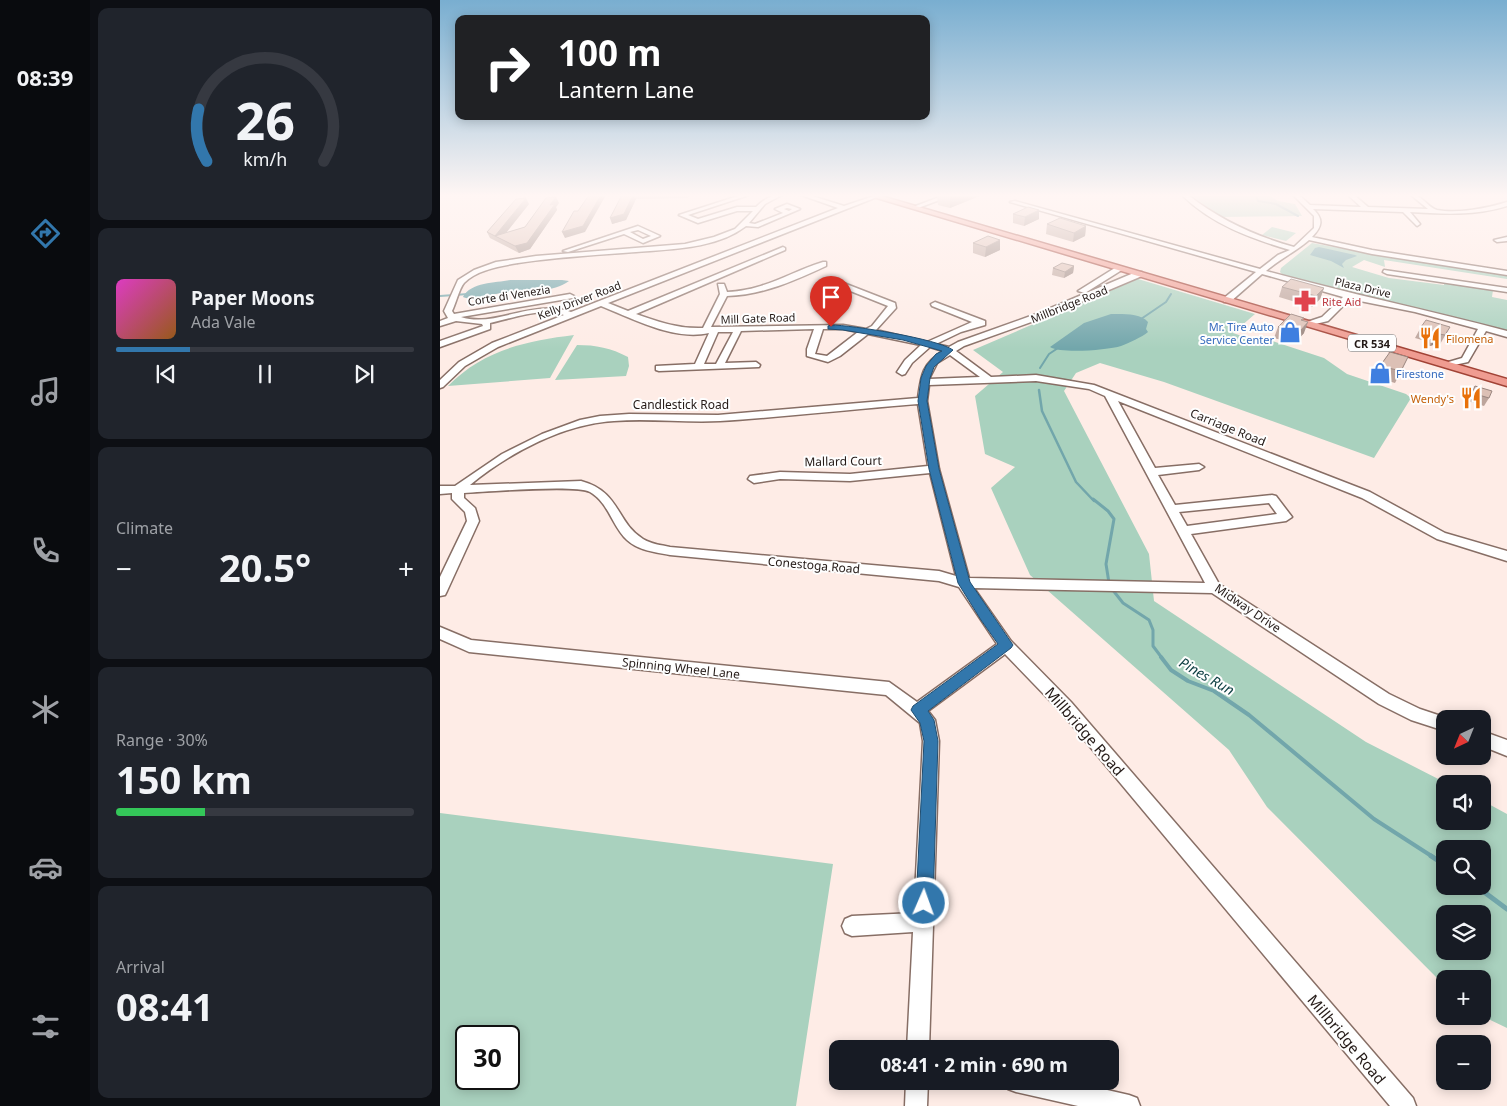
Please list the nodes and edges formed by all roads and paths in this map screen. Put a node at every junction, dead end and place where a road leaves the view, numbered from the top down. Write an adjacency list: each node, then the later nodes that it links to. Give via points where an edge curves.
1 (580, 247): 16 (street)
2 (584, 247): 17 (street)
3 (687, 247): 13 (street)
4 (737, 247): 11 (street)
5 (745, 247): 11 (street, Kelly Driver Road)
6 (1049, 247): 22 (main road, CR 534)
7 (1176, 247): 24 (street, Plaza Drive)
8 (1284, 247): 15 (street)
9 (1298, 247): 15 (street)
10 (1347, 247): 26 (street)
11 (741, 248): 36 (street, Kelly Driver Road)
12 (782, 249): 29 (street)
13 (668, 250): 14 (street); 17 (street, via 630,255 616,252)
14 (685, 250)
15 (1294, 250): 24 (street); 28 (street)
16 (566, 251)
17 (582, 254): 18 (street); 19 (street)
18 (576, 263)
19 (516, 264): 20 (street); 23 (street); 40 (street, via 474,274 461,282 448,311)
20 (568, 264)
21 (823, 264): 32 (street, via 776,285)
22 (1121, 268): 27 (main road, CR 534); 48 (street, Millbridge Road, via 1078,293)
23 (499, 271)
24 (1261, 272): 28 (street, Plaza Drive); 35 (street)
25 (1387, 272): 31 (street)
26 (1507, 273)
27 (1139, 274): 35 (main road, CR 534); 48 (street, Millbridge Road, via 1042,315)
28 (1270, 274): 34 (street, Plaza Drive); 35 (street)
29 (710, 279): 32 (street, via 720,283); 38 (street)
30 (841, 284): 50 (street, via 892,305 875,328)
31 (1507, 290)
32 (724, 294): 49 (street)
33 (570, 296): 40 (street, Corte di Venezia)
34 (1348, 296): 44 (street); 46 (street, Plaza Drive)
35 (1232, 301): 44 (main road, CR 534, via 1310,324)
36 (600, 304): 38 (street, Mill Gate Road); 39 (street, Kelly Driver Road)
37 (935, 304): 42 (street)
38 (628, 314): 49 (street, Mill Gate Road, via 663,327)
39 (571, 315): 41 (street, via 546,310); 66 (street, Kelly Driver Road, via 475,355)
40 (453, 317): 41 (street, via 466,321); 43 (street, Corte di Venezia)
41 (486, 320): 52 (street, via 487,327)
42 (980, 322): 48 (street); 53 (street)
43 (440, 324)
44 (1326, 324): 57 (main road, CR 534)
45 (818, 328): 47 (street, Mill Gate Road); 50 (street, Mill Gate Road, via 843,327); 50 (street, via 811,349 811,356 818,358 832,357)
46 (1483, 328): 51 (street, Plaza Drive); 55 (street)
47 (738, 329): 49 (street, Mill Gate Road); 58 (street)
48 (998, 329): 54 (street, Millbridge Road)
49 (710, 331): 59 (street)
50 (867, 331): 53 (street, Mill Gate Road)
51 (1507, 334)
52 (440, 344)
53 (928, 344): 54 (street, Mill Gate Road); 61 (street, via 908,360)
54 (949, 350): 63 (street); 64 (street, Millbridge Road, via 933,361)
55 (1465, 360): 57 (street); 62 (street)
56 (756, 365): 58 (street)
57 (1448, 365): 62 (main road, CR 534)
58 (720, 366): 59 (street)
59 (698, 367): 60 (street)
60 (659, 368)
61 (902, 372)
62 (1470, 372): 65 (main road, CR 534)
63 (987, 378): 64 (street, Carriage Road); 67 (street, Carriage Road, via 1063,381)
64 (925, 382): 68 (street, Millbridge Road)
65 (1507, 383)
66 (440, 384)
67 (1109, 394): 71 (street, Midway Drive); 77 (street, Carriage Road, via 1366,495 1440,536)
68 (922, 401): 70 (street, Millbridge Road); 73 (street, Candlestick Road, via 716,418 600,419 553,433 479,472)
69 (1198, 467): 71 (street)
70 (934, 469): 72 (street, Mallard Court, via 869,476 822,478 783,474); 78 (street, Millbridge Road)
71 (1152, 472): 75 (street, Midway Drive)
72 (754, 479)
73 (458, 489): 74 (street, Conestoga Road); 78 (street, Conestoga Road, via 581,485 604,496 625,529 640,543 670,551 939,576); 80 (street, via 458,499 471,512 473,521)
74 (440, 490)
75 (1172, 509): 76 (street, Midway Drive); 76 (street, via 1272,498 1286,517)
76 (1183, 531): 79 (street, Midway Drive)
77 (1507, 556)
78 (964, 583): 79 (street, Conestoga Road); 82 (street, Millbridge Road)
79 (1214, 588): 84 (street, Midway Drive, via 1384,699)
80 (440, 591)
81 (440, 633): 83 (street, Spinning Wheel Lane, via 469,646 889,689)
82 (1006, 645): 83 (street); 94 (street, Millbridge Road, via 1066,707)
83 (918, 710): 87 (street, via 927,720 931,741)
84 (1436, 721)
85 (1491, 742): 86 (street)
86 (1507, 748)
87 (924, 922): 88 (street); 89 (street)
88 (852, 926)
89 (918, 1040)
90 (917, 1090): 92 (street)
91 (1057, 1090): 93 (street)
92 (916, 1106)
93 (1129, 1106)
94 (1403, 1106)

